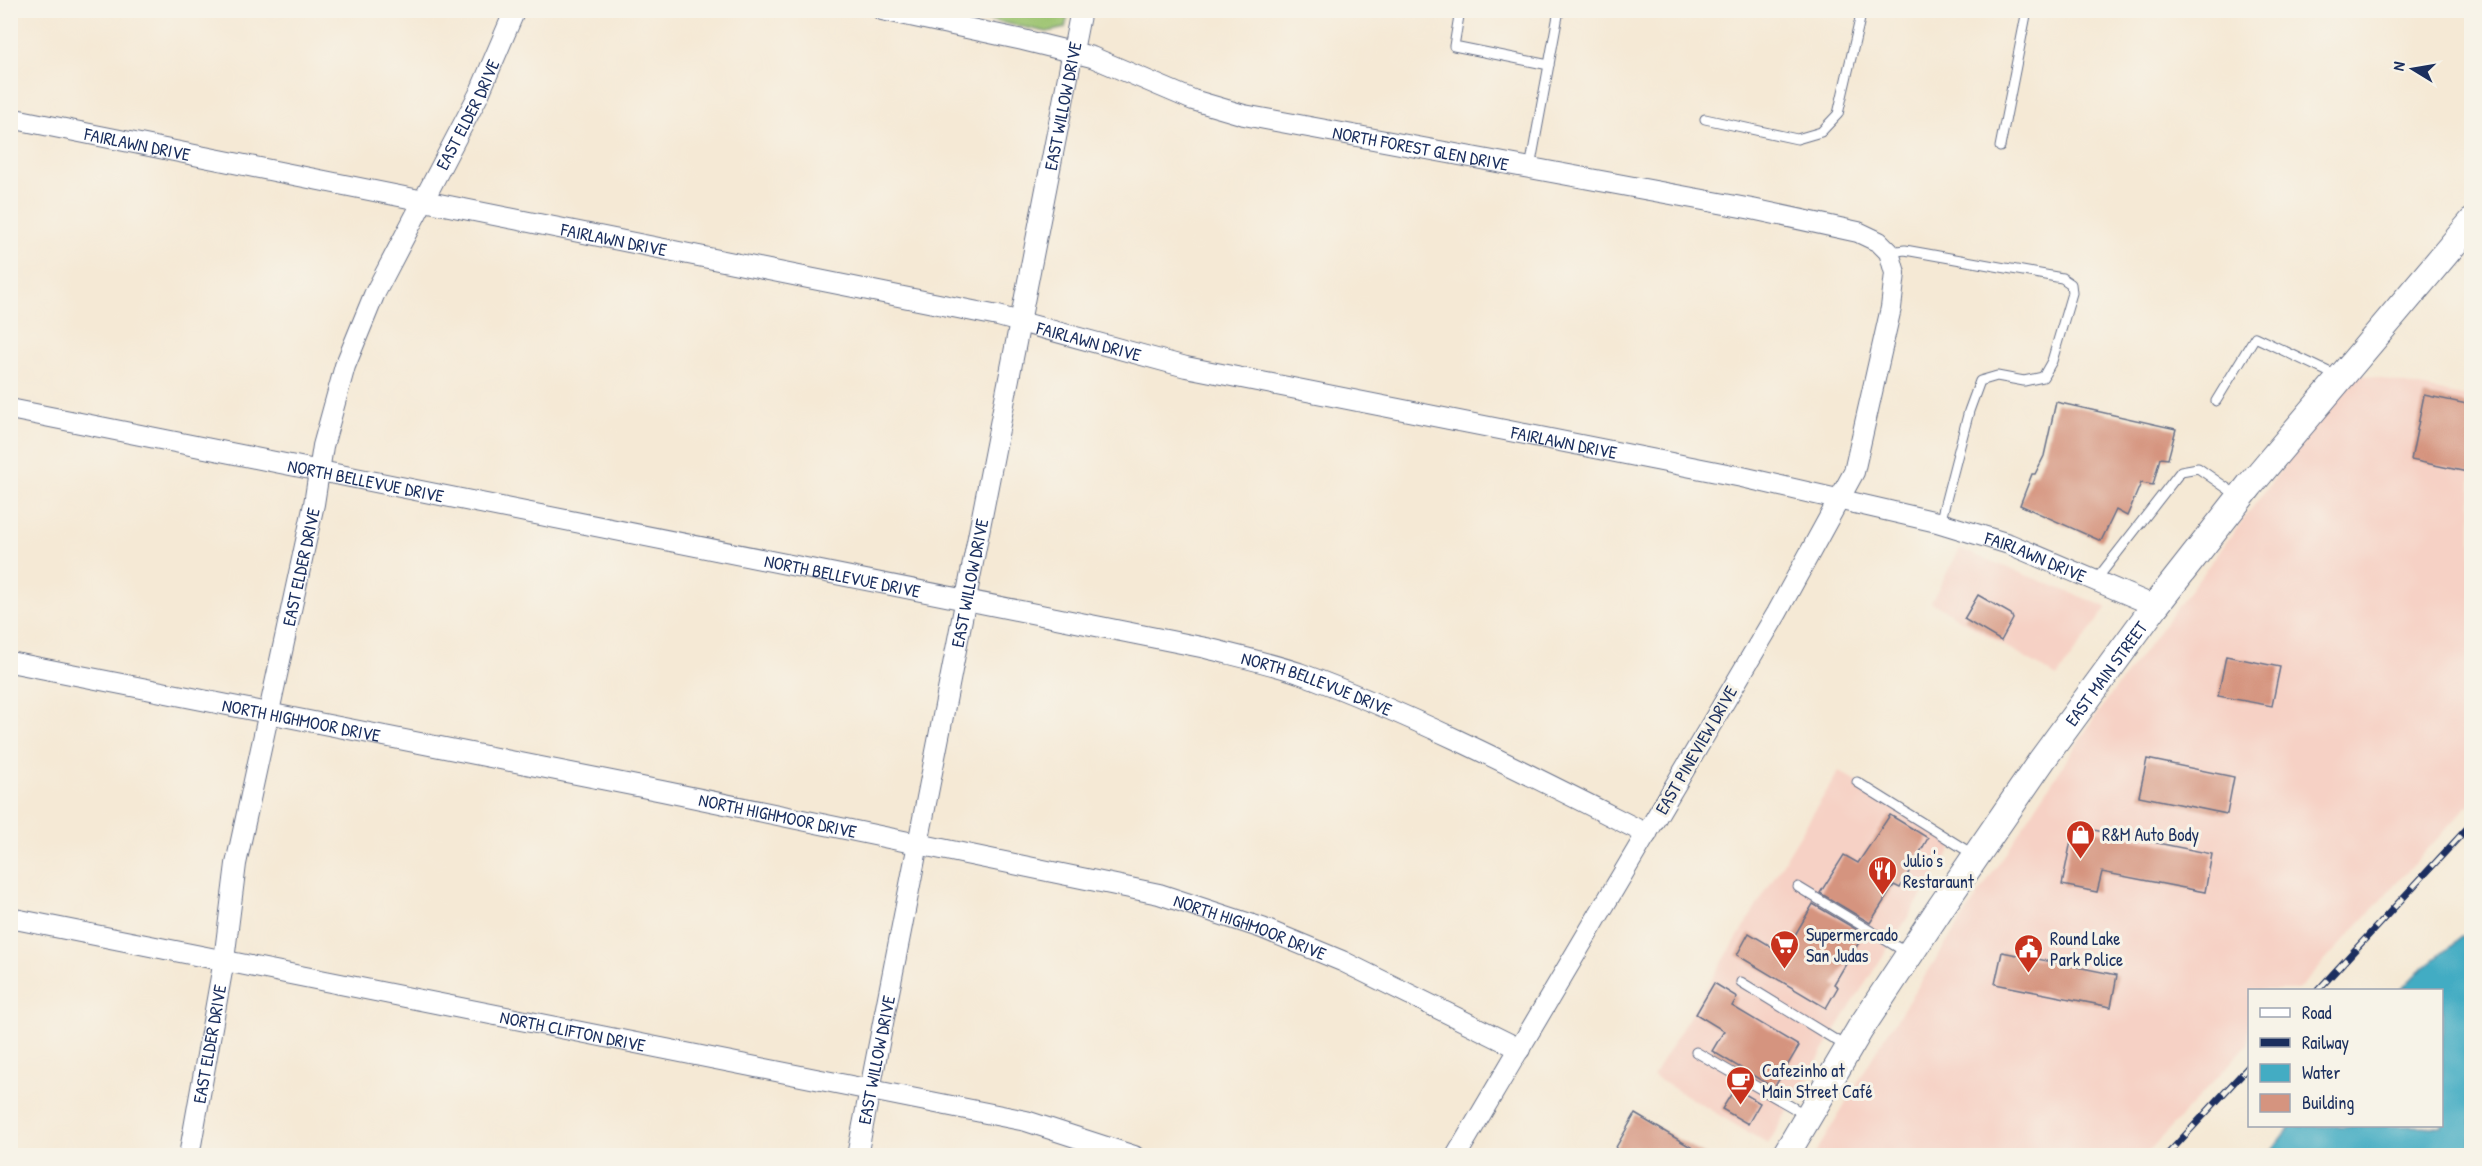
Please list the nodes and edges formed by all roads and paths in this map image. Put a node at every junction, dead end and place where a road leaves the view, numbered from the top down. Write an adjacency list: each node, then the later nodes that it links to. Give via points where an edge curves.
1 (515, 10): 14 (street, EAST ELDER DRIVE, via 480,94)
2 (882, 10): 8 (street, NORTH FOREST GLEN DRIVE)
3 (1082, 10): 8 (street, EAST WILLOW DRIVE)
4 (1460, 10): 9 (lane, via 1454,46)
5 (1559, 10): 9 (lane)
6 (1857, 10): 11 (lane, via 1860,19 1838,114 1821,132 1797,140)
7 (2027, 10): 12 (lane)
8 (1073, 52): 13 (street, NORTH FOREST GLEN DRIVE, via 1193,100 1245,115); 17 (street, EAST WILLOW DRIVE)
9 (1549, 66): 13 (lane)
10 (10, 118): 14 (street, FAIRLAWN DRIVE)
11 (1705, 119)
12 (2000, 147)
13 (1530, 168): 16 (street, NORTH FOREST GLEN DRIVE, via 1858,232)
14 (424, 199): 17 (street, FAIRLAWN DRIVE); 21 (street, EAST ELDER DRIVE, via 374,295 345,366)
15 (2472, 222): 18 (main road, EAST MAIN STREET)
16 (1889, 252): 23 (street, EAST PINEVIEW DRIVE, via 1895,273 1887,326 1854,471); 24 (lane, via 1905,250 2062,278 2071,284 2072,293 2052,361 2043,377 2024,381 1997,376 1980,381)
17 (1021, 322): 23 (street, FAIRLAWN DRIVE, via 1186,367); 26 (street, EAST WILLOW DRIVE)
18 (2340, 378): 19 (lane, via 2255,337); 22 (main road, EAST MAIN STREET)
19 (2216, 401)
20 (10, 409): 21 (street, NORTH BELLEVUE DRIVE)
21 (319, 470): 26 (street, NORTH BELLEVUE DRIVE); 29 (street, EAST ELDER DRIVE)
22 (2240, 498): 25 (lane, via 2198,468 2181,471); 27 (main road, EAST MAIN STREET)
23 (1838, 499): 24 (street, FAIRLAWN DRIVE); 31 (street, EAST PINEVIEW DRIVE, via 1777,613)
24 (1940, 523): 25 (street, FAIRLAWN DRIVE, via 2009,543)
25 (2096, 580): 27 (street, FAIRLAWN DRIVE)
26 (967, 599): 31 (street, NORTH BELLEVUE DRIVE, via 1206,648 1296,673 1462,741); 32 (street, EAST WILLOW DRIVE)
27 (2155, 606): 33 (main road, EAST MAIN STREET)
28 (10, 662): 29 (street, NORTH HIGHMOOR DRIVE)
29 (269, 713): 32 (street, NORTH HIGHMOOR DRIVE); 37 (street, EAST ELDER DRIVE, via 236,864)
30 (1857, 782): 33 (lane)
31 (1647, 834): 40 (street, EAST PINEVIEW DRIVE)
32 (919, 844): 40 (street, NORTH HIGHMOOR DRIVE, via 1159,894 1262,928 1342,961); 42 (street, EAST WILLOW DRIVE)
33 (1976, 856): 36 (main road, EAST MAIN STREET)
34 (1798, 886): 36 (lane)
35 (10, 918): 37 (street, NORTH CLIFTON DRIVE)
36 (1910, 954): 39 (main road, EAST MAIN STREET)
37 (224, 960): 42 (street, NORTH CLIFTON DRIVE); 44 (street, EAST ELDER DRIVE)
38 (1742, 982): 39 (lane)
39 (1849, 1048): 43 (main road, EAST MAIN STREET)
40 (1520, 1049): 47 (street, EAST PINEVIEW DRIVE)
41 (1696, 1052): 43 (lane)
42 (872, 1089): 45 (street, EAST WILLOW DRIVE); 46 (street, NORTH CLIFTON DRIVE, via 1026,1121)
43 (1808, 1116): 48 (main road, EAST MAIN STREET)
44 (189, 1155)
45 (857, 1155)
46 (1134, 1155)
47 (1456, 1155)
48 (1785, 1155)

